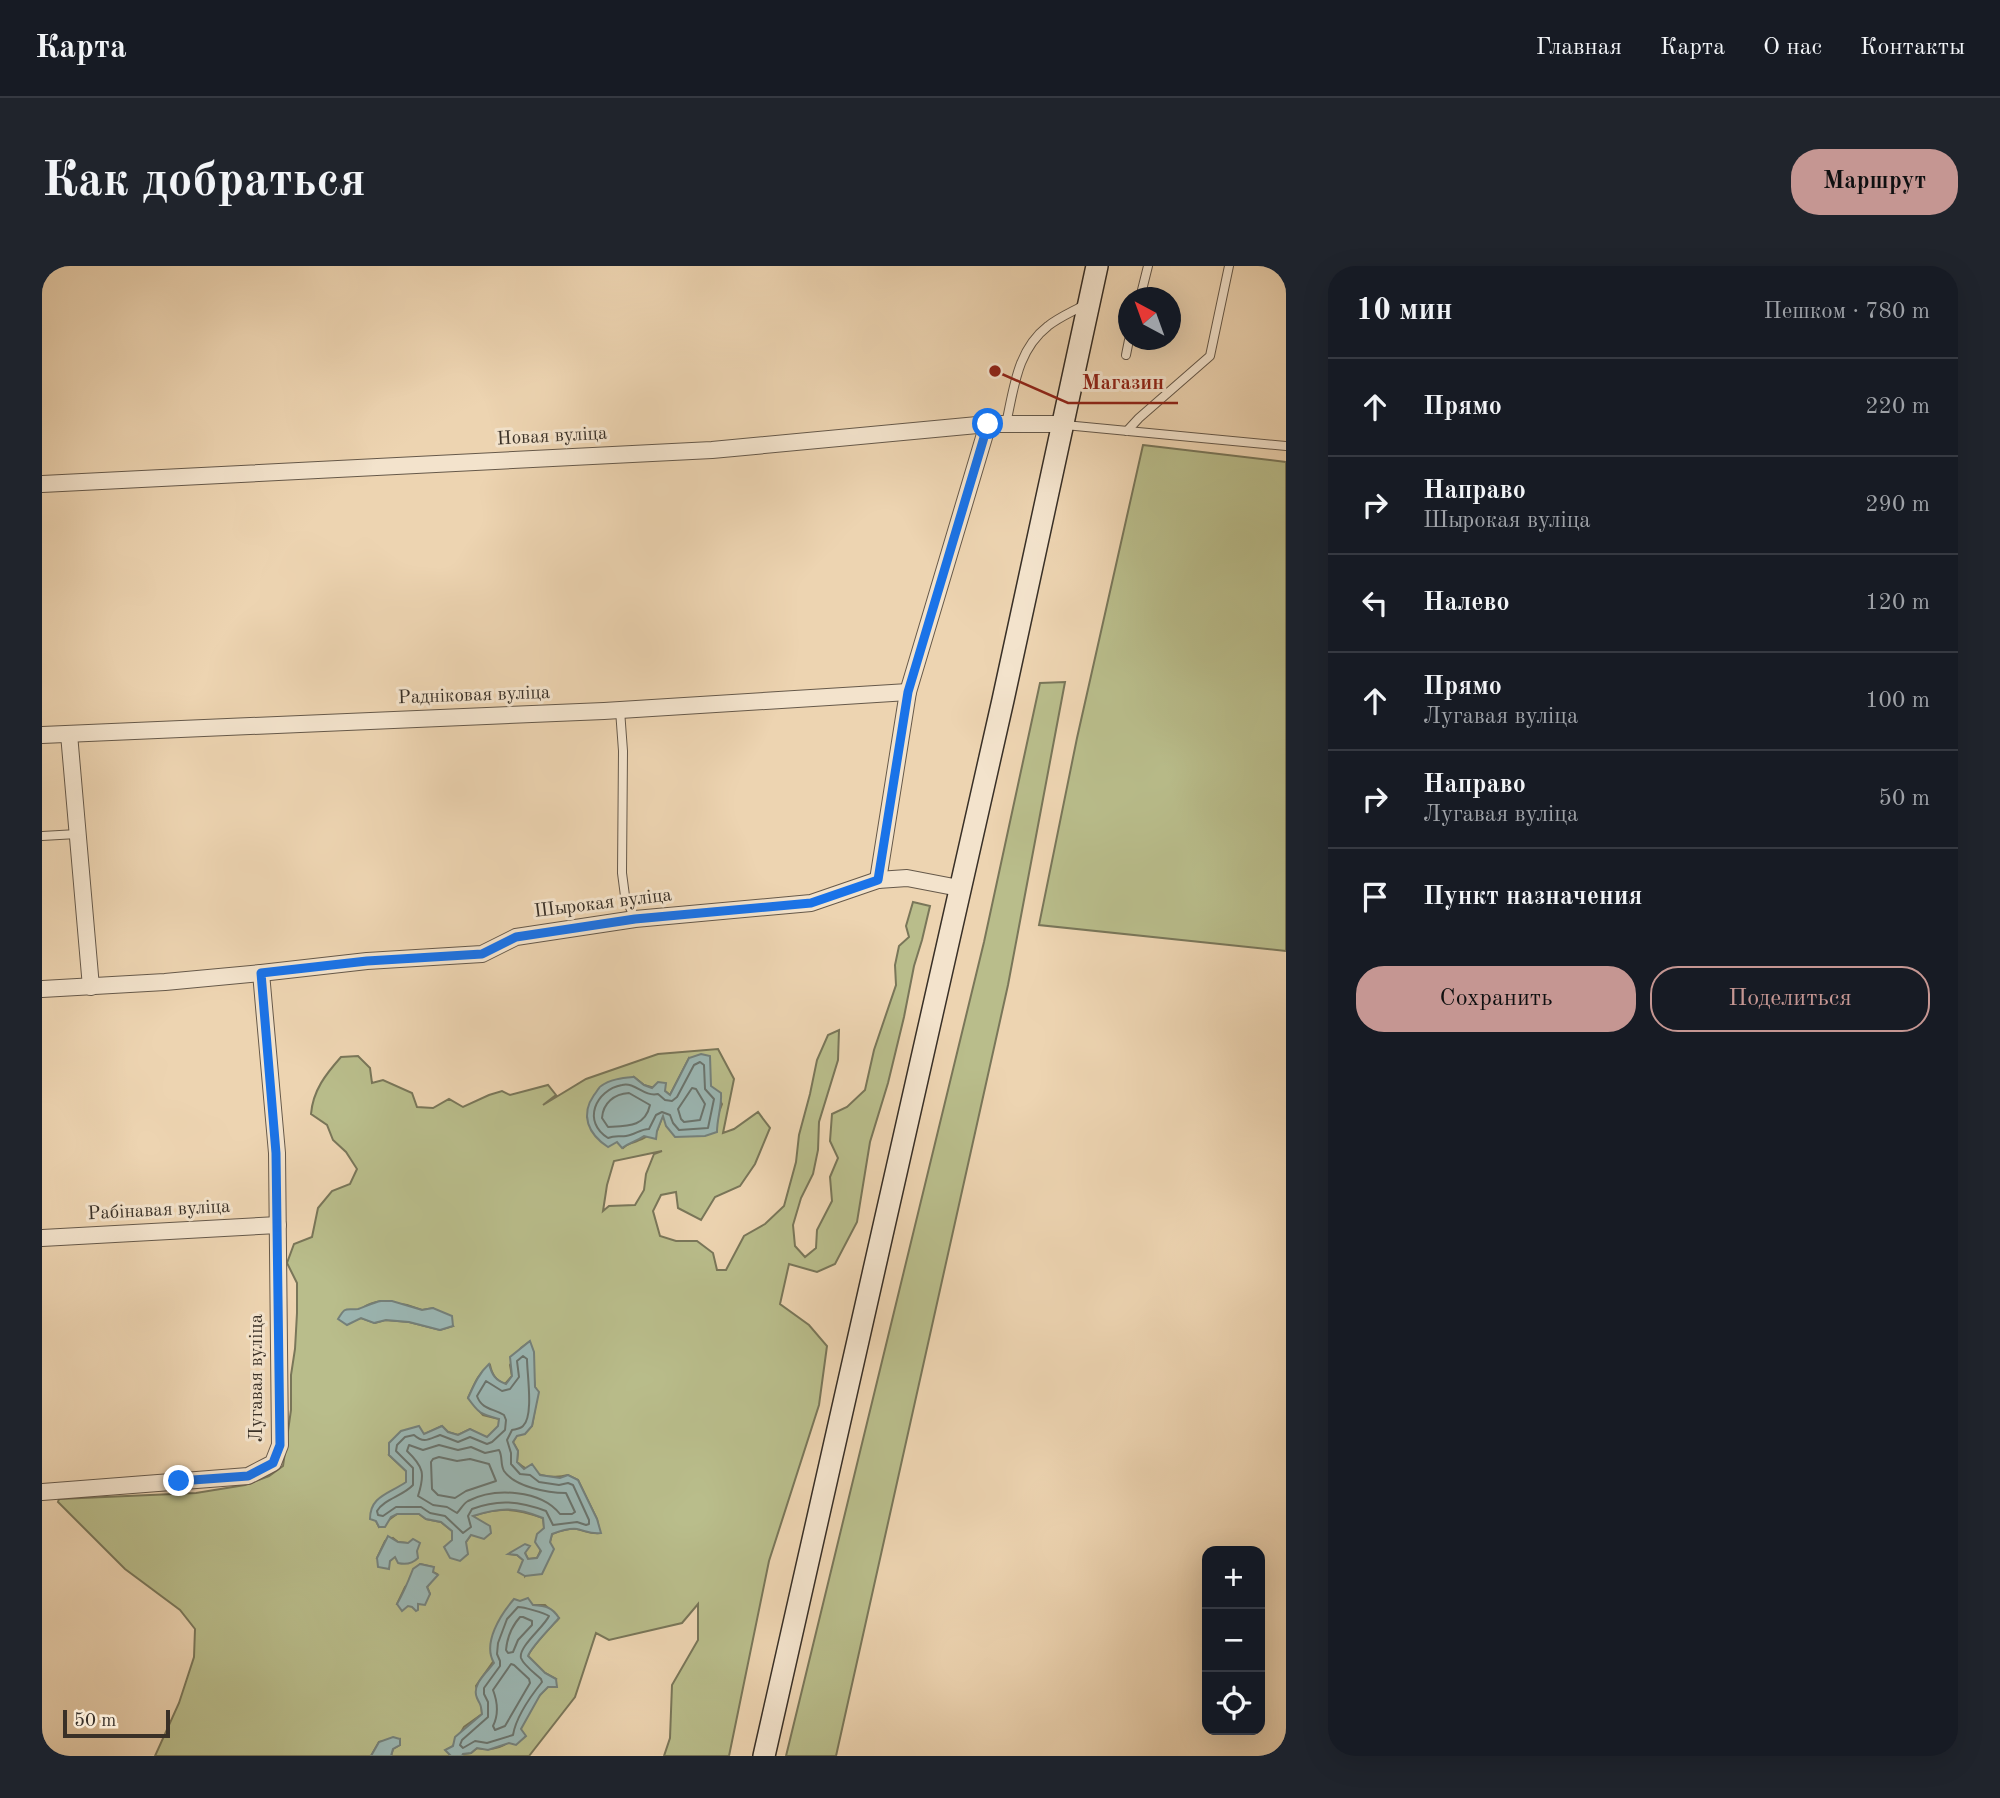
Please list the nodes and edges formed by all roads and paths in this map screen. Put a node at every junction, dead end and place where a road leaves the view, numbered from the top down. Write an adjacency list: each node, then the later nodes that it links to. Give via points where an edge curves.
1 (1097, 266): 5 (main road)
2 (1148, 266): 4 (lane)
3 (1229, 266): 11 (lane, via 1210,356)
4 (1143, 287)
5 (1088, 303): 9 (lane, via 1050,324 1027,347); 10 (main road)
6 (1127, 350): 7 (lane)
7 (1126, 355)
8 (988, 424): 9 (street, Новая вуліца); 13 (street, Новая вуліца, via 712,450); 14 (street)
9 (1006, 424): 10 (street, Новая вуліца)
10 (1062, 425): 11 (lane); 21 (main road)
11 (1126, 431): 12 (lane)
12 (1286, 446)
13 (42, 484)
14 (908, 692): 15 (street, Радніковая вуліца); 20 (street)
15 (620, 710): 16 (street, Радніковая вуліца); 22 (lane, via 622,873)
16 (69, 734): 17 (street, Радніковая вуліца); 18 (street)
17 (42, 735)
18 (78, 834): 19 (lane); 24 (street)
19 (42, 836)
20 (878, 880): 21 (street, Шырокая вуліца, via 906,878); 22 (street, Шырокая вуліца, via 811,903)
21 (959, 888): 29 (main road)
22 (635, 919): 23 (street, Шырокая вуліца, via 516,937 482,954)
23 (261, 973): 24 (street, Шырокая вуліца); 26 (street, Лугавая вуліца)
24 (91, 987): 25 (street, Шырокая вуліца)
25 (42, 989)
26 (278, 1225): 27 (street, Рабінавая вуліца); 28 (street, Лугавая вуліца, via 280,1445 273,1463 248,1476)
27 (42, 1238)
28 (42, 1492)
29 (764, 1756)

